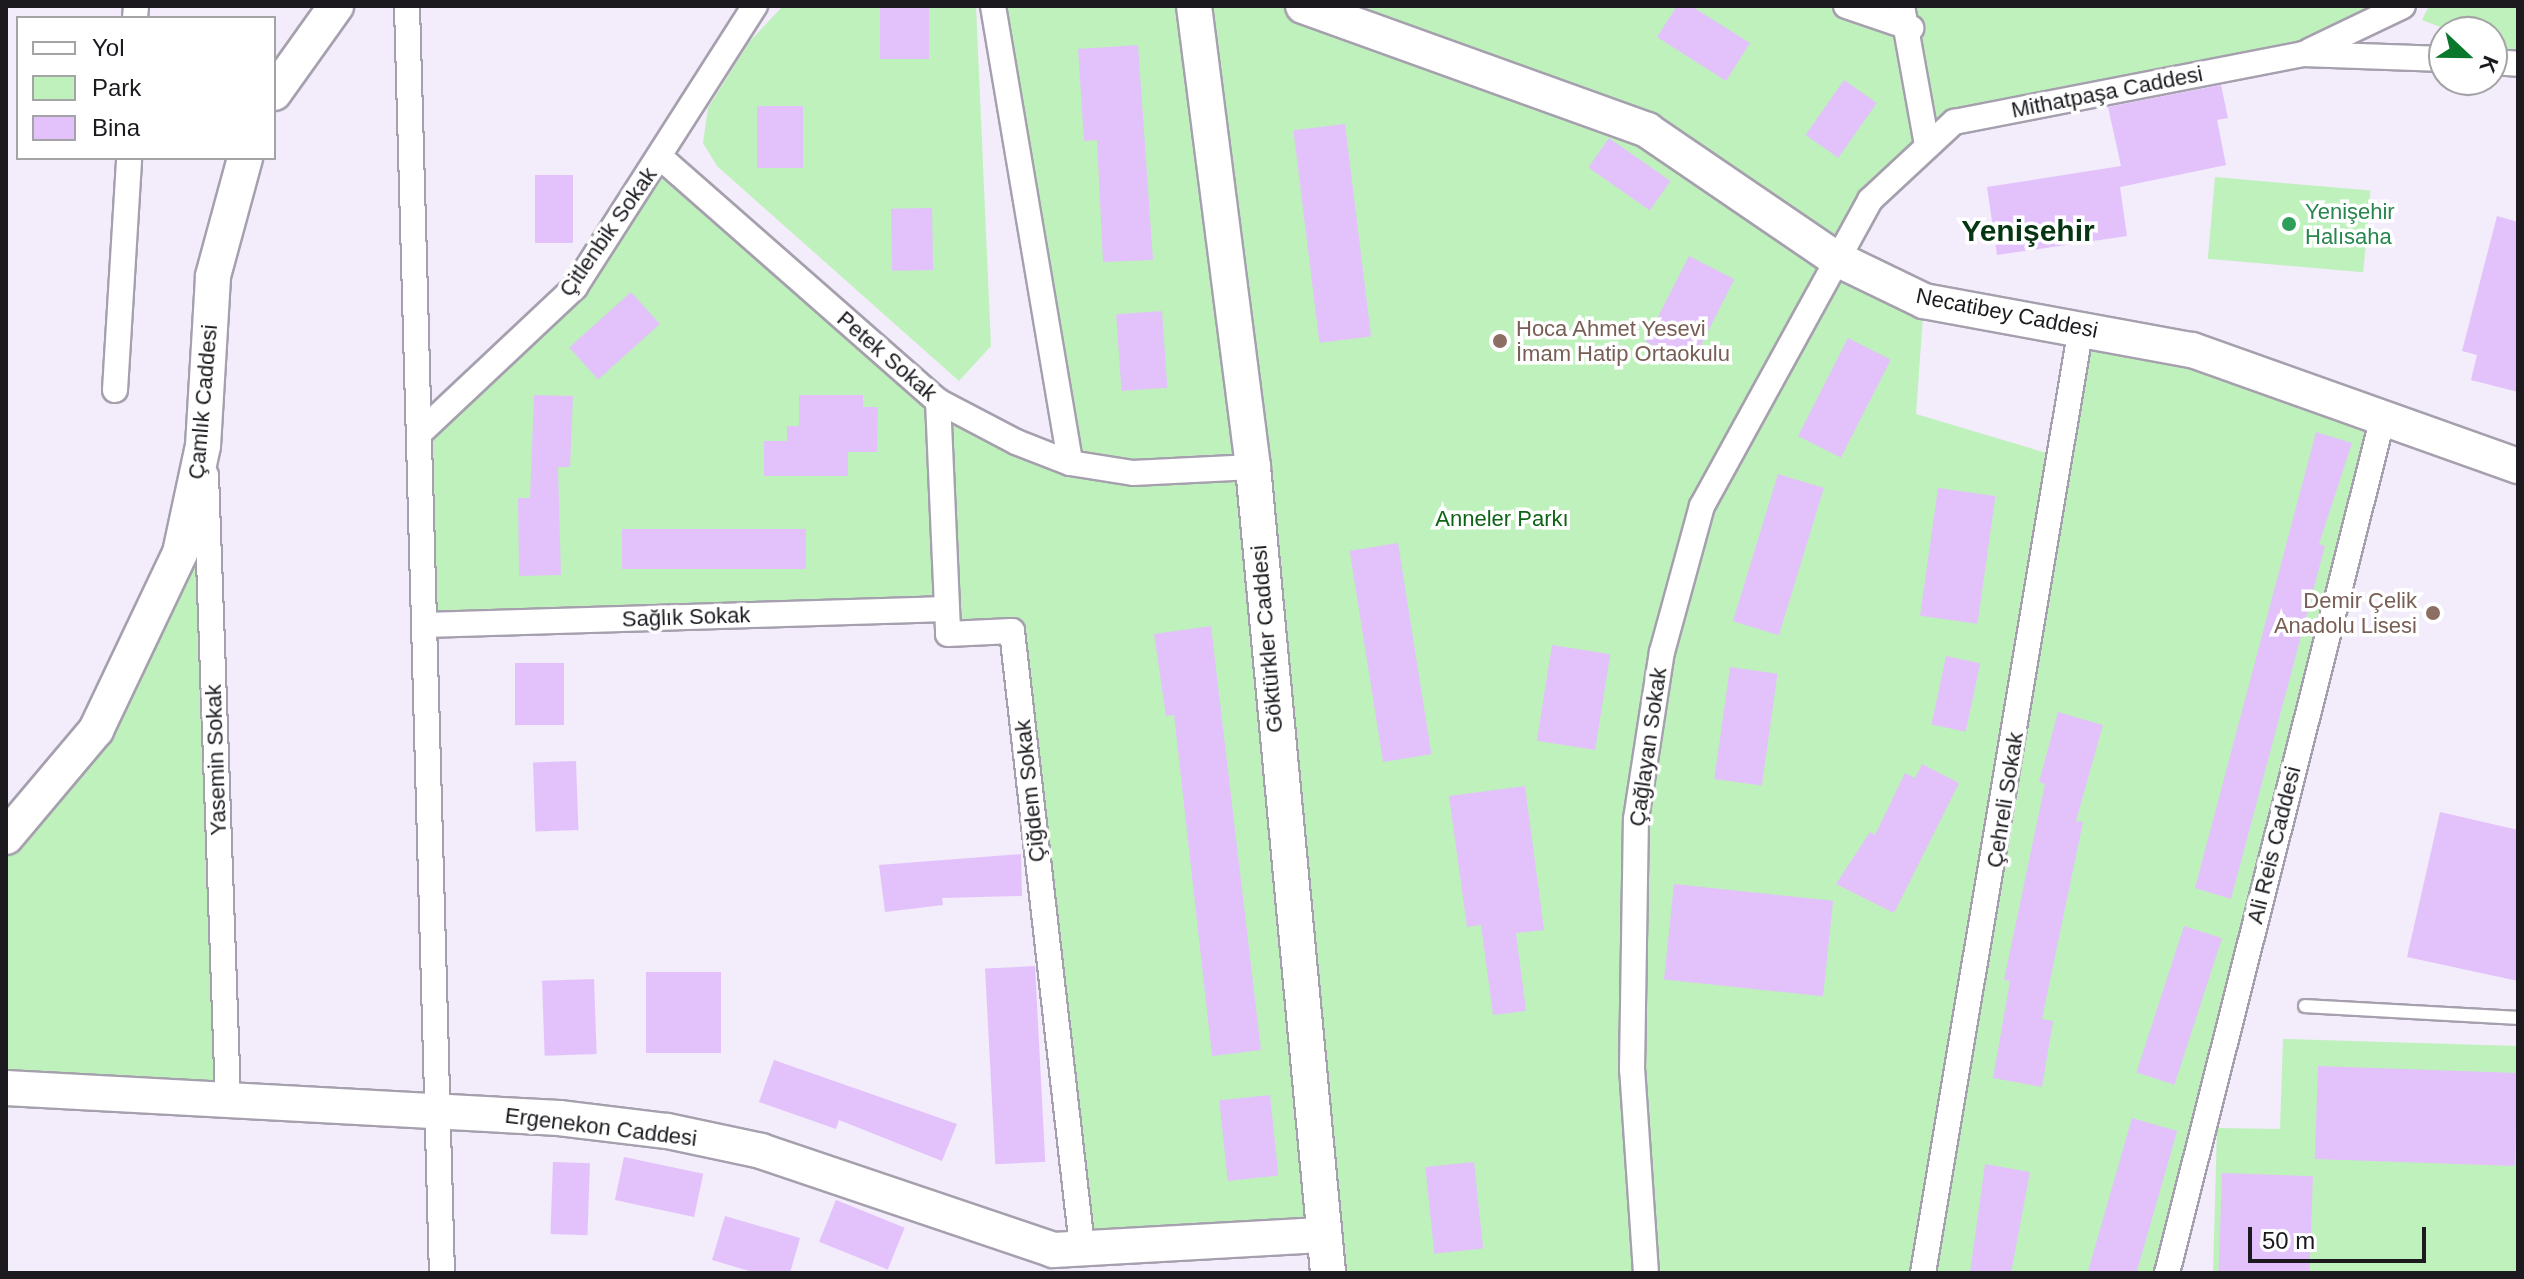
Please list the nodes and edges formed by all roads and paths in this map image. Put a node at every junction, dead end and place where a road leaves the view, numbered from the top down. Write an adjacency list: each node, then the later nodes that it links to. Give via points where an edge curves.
1 (336, 6): 12 (street)
2 (407, 6): 23 (street)
3 (755, 6): 14 (street, Çitlenbik Sokak)
4 (993, 6): 24 (street)
5 (1194, 6): 26 (street, Göktürkler Caddesi)
6 (1303, 6): 17 (street, Necatibey Caddesi, via 1647,130)
7 (1846, 6): 9 (street)
8 (2403, 6): 10 (street)
9 (1906, 17): 13 (street)
10 (2303, 54): 11 (street, Mithatpaşa Caddesi); 13 (street, Mithatpaşa Caddesi, via 1954,122)
11 (2428, 58)
12 (276, 90)
13 (1926, 140): 17 (street, Mithatpaşa Caddesi, via 1870,200)
14 (660, 157): 20 (street, Petek Sokak); 23 (street, Çitlenbik Sokak, via 575,287)
15 (129, 160): 19 (street)
16 (244, 160): 22 (street, Çamlık Caddesi, via 213,276)
17 (1833, 257): 18 (street, Necatibey Caddesi, via 1924,301); 40 (street, Çağlayan Sokak, via 1702,506 1662,652 1636,819 1632,1070)
18 (2081, 327): 21 (street, Necatibey Caddesi, via 2192,350); 41 (street, Çehreli Sokak)
19 (115, 390)
20 (938, 401): 24 (street, Petek Sokak); 27 (street)
21 (2383, 417): 25 (street, Necatibey Caddesi); 42 (street, Ali Reis Caddesi)
22 (204, 420): 29 (street, Çamlık Caddesi, via 194,501 157,610 96,730); 33 (street, Yasemin Sokak)
23 (424, 429): 28 (street)
24 (1070, 463): 26 (street, Petek Sokak, via 1133,473)
25 (2518, 466)
26 (1253, 467): 35 (street, Göktürkler Caddesi)
27 (946, 609): 28 (street, Sağlık Sokak); 36 (street, Çiğdem Sokak, via 948,634 1012,631)
28 (425, 625): 34 (street)
29 (6, 837)
30 (2305, 1006): 31 (lane)
31 (2518, 1018)
32 (6, 1088): 33 (street, Ergenekon Caddesi)
33 (228, 1100): 34 (street, Ergenekon Caddesi)
34 (443, 1111): 36 (street, Ergenekon Caddesi, via 680,1134 761,1151 1053,1250); 37 (street)
35 (1322, 1235): 36 (street, Ergenekon Caddesi); 39 (street, Göktürkler Caddesi)
36 (1082, 1246)
37 (442, 1273): 38 (street)
38 (449, 1273)
39 (1328, 1273)
40 (1646, 1273)
41 (1923, 1273)
42 (2167, 1273)

